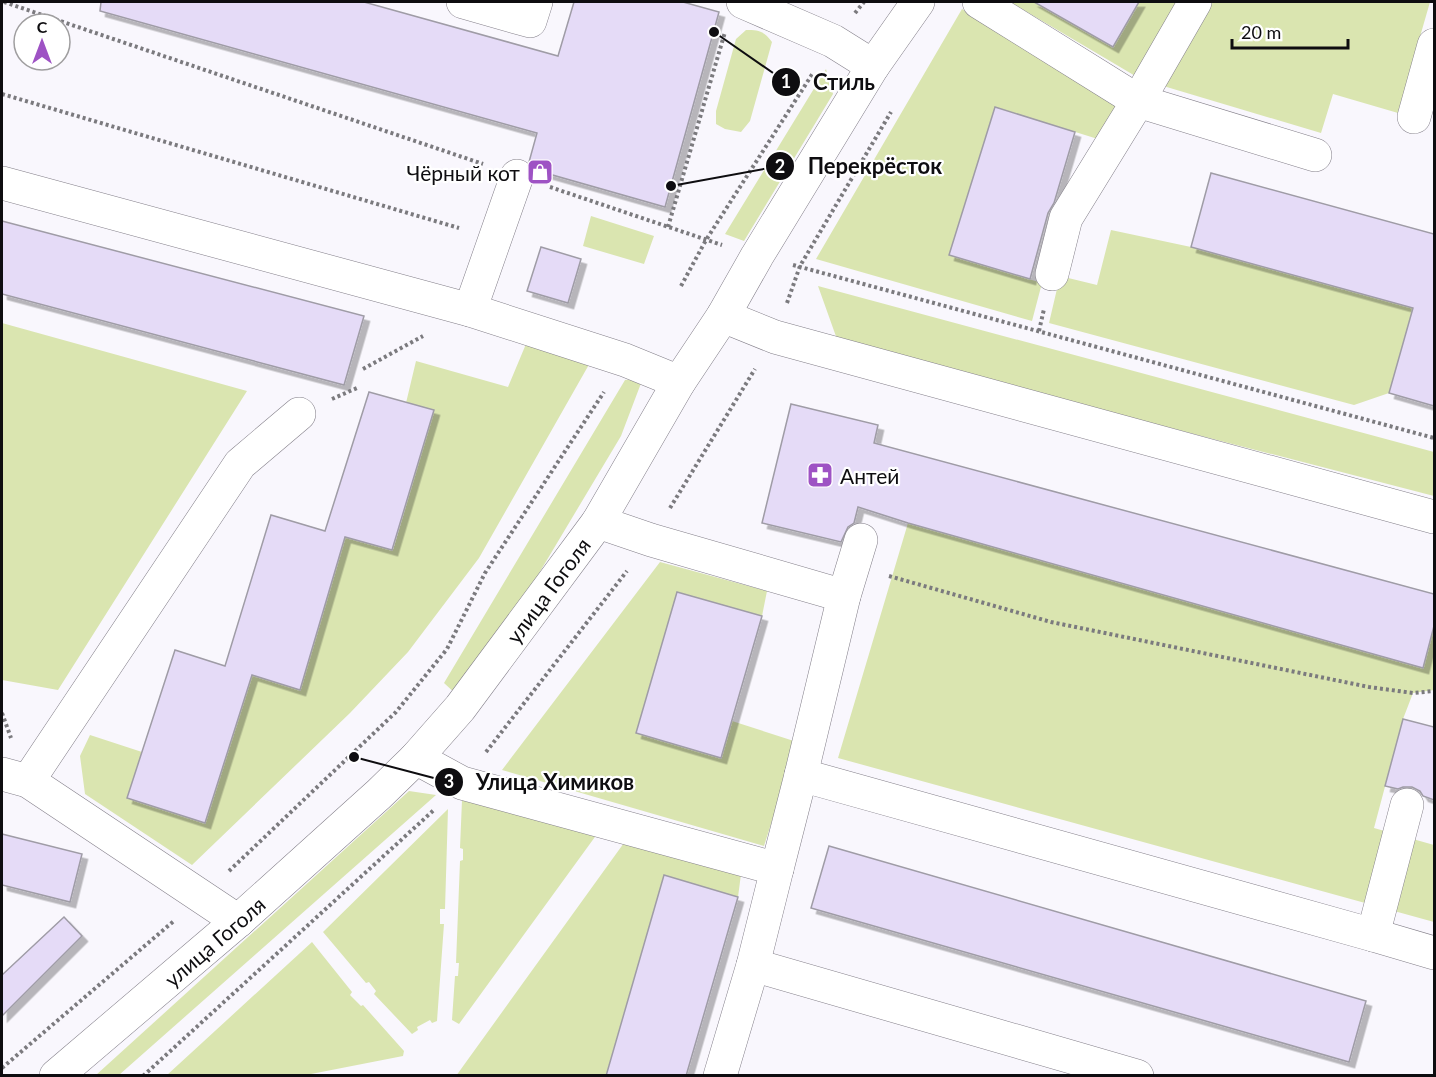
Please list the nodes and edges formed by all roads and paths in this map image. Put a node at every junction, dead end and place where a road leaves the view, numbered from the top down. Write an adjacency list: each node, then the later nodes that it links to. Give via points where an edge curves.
1 (4, 2): 15 (path)
2 (463, 2): 3 (street, via 530,21)
3 (536, 2)
4 (979, 2): 12 (street)
5 (1195, 2): 12 (street)
6 (907, 5): 10 (street, улица Гоголя)
7 (735, 13): 8 (street); 17 (path)
8 (834, 41): 10 (street); 19 (path)
9 (1434, 45): 13 (street)
10 (873, 66): 20 (street, улица Гоголя)
11 (2, 94): 18 (path)
12 (1138, 101): 14 (street); 21 (street, via 1066,218)
13 (1414, 117)
14 (1315, 154)
15 (517, 176): 17 (path); 18 (street)
16 (2, 183): 23 (street)
17 (668, 227): 19 (path)
18 (495, 238): 23 (street)
19 (706, 240): 20 (path); 22 (path)
20 (757, 256): 24 (street, улица Гоголя); 29 (path)
21 (1052, 274)
22 (681, 286)
23 (470, 310): 25 (street); 26 (path)
24 (723, 316): 27 (street, улица Гоголя); 30 (street, via 775,337)
25 (625, 360): 27 (street); 40 (path, via 485,573 447,649 396,712)
26 (363, 369)
27 (679, 382): 31 (street, улица Гоголя)
28 (298, 414): 37 (street, via 240,464)
29 (1434, 438)
30 (1434, 518)
31 (598, 522): 33 (street); 35 (street, улица Гоголя, via 460,708)
32 (857, 553): 33 (street); 34 (path, via 1051,622 1370,687 1413,693)
33 (844, 596): 36 (street)
34 (1434, 691)
35 (416, 758): 39 (street, via 462,783); 41 (street, улица Гоголя)
36 (801, 775): 39 (street); 42 (street)
37 (15, 777): 40 (street)
38 (1407, 805): 42 (street)
39 (777, 869): 44 (street)
40 (201, 898): 41 (street); 45 (path)
41 (238, 921): 46 (street, улица Гоголя)
42 (1373, 935): 43 (street)
43 (1434, 952)
44 (753, 965): 47 (street); 48 (street)
45 (2, 1068)
46 (56, 1076)
47 (720, 1076)
48 (1137, 1076)

